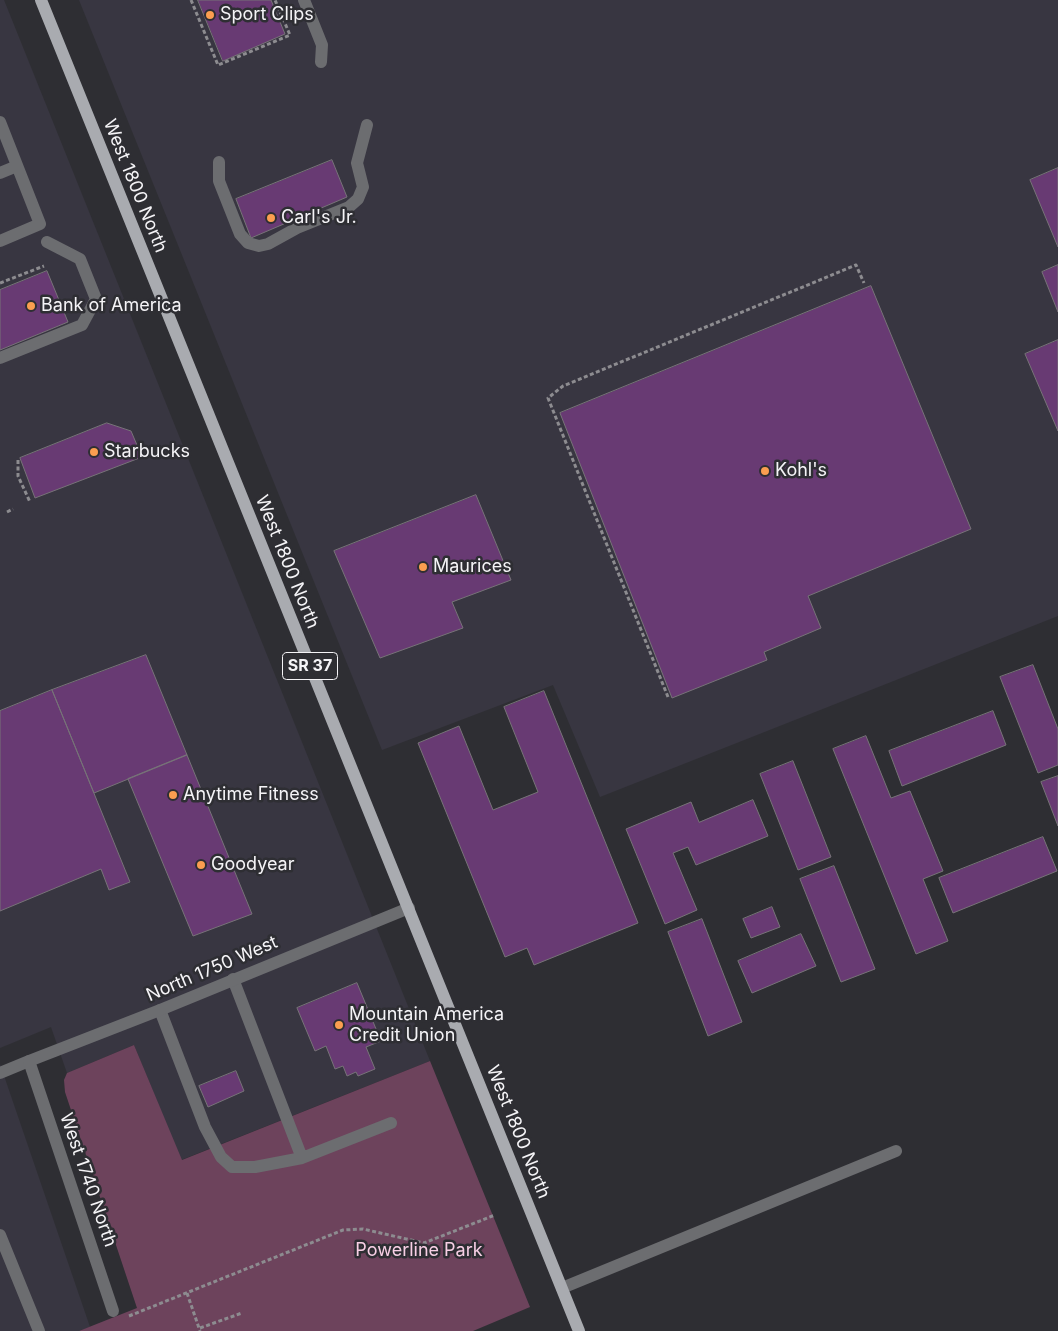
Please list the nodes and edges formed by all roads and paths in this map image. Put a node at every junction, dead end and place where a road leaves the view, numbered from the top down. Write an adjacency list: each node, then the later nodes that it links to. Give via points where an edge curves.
1 (41, 0): 22 (main road, West 1800 North / SR 37)
2 (190, 0): 3 (path, via 218,65 290,35)
3 (275, 0)
4 (304, 0): 5 (street, via 322,45)
5 (321, 62)
6 (0, 122): 9 (street)
7 (367, 124): 8 (street, via 357,163 363,187 358,199 348,207 268,244 248,243 240,234 219,181)
8 (219, 162)
9 (17, 166): 10 (street); 11 (street, via 40,224)
10 (0, 173)
11 (0, 241)
12 (47, 242): 16 (street, via 80,259 96,299 82,325)
13 (44, 266): 14 (path)
14 (0, 283)
15 (864, 283): 21 (path, via 856,265 563,386 548,398)
16 (0, 358)
17 (18, 460): 18 (path, via 18,476)
18 (30, 502)
19 (13, 510): 20 (path)
20 (7, 512)
21 (668, 697)
22 (408, 908): 23 (street, North 1750 West); 32 (main road, West 1800 North / SR 37)
23 (233, 979): 24 (street, North 1750 West); 29 (street)
24 (160, 1010): 25 (street, North 1750 West); 29 (street, via 205,1127 221,1157 232,1167 255,1167)
25 (29, 1060): 26 (street, North 1750 West); 34 (street, West 1740 North)
26 (0, 1073)
27 (391, 1123): 29 (street)
28 (896, 1151): 32 (street)
29 (302, 1158)
30 (495, 1214): 33 (path, via 424,1243 363,1230 343,1230)
31 (0, 1235): 38 (street)
32 (562, 1288): 39 (main road, West 1800 North / SR 37)
33 (187, 1293): 36 (path); 37 (path)
34 (113, 1312)
35 (242, 1313): 37 (path)
36 (125, 1318)
37 (200, 1330)
38 (39, 1331)
39 (579, 1331)

